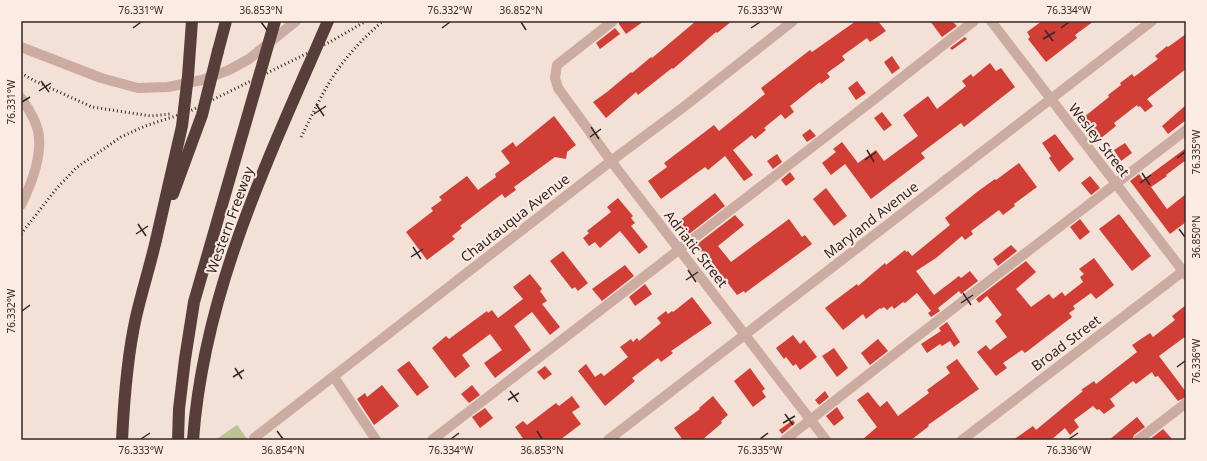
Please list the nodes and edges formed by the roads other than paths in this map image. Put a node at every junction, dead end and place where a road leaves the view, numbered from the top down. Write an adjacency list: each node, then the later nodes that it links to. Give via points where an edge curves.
1 (192, 21): 18 (highway, bridge, via 182,126)
2 (226, 21): 18 (highway, bridge, via 202,116)
3 (275, 21): 27 (highway, bridge, via 194,302 184,359)
4 (296, 21): 11 (street, via 249,59 229,70 202,80 168,87 138,88 101,78)
5 (328, 21): 28 (highway, Western Freeway, bridge, via 252,198 232,252 214,313)
6 (613, 21): 15 (street, Adriatic Street, via 557,65 555,70 558,88)
7 (793, 21): 15 (street, Chautauqua Avenue)
8 (974, 21): 19 (street)
9 (991, 21): 13 (street, Wesley Street)
10 (1152, 21): 13 (street, Maryland Avenue)
11 (21, 47)
12 (21, 98): 17 (street, via 31,112 40,136 37,164)
13 (1051, 99): 16 (street, Wesley Street); 21 (street, Maryland Avenue)
14 (1186, 130): 16 (street)
15 (611, 161): 19 (street, Adriatic Street); 22 (street, Chautauqua Avenue)
16 (1116, 184): 20 (street, Wesley Street); 24 (street)
17 (21, 205)
18 (156, 240): 26 (highway, via 136,318 123,404)
19 (679, 250): 21 (street, Adriatic Street); 30 (street)
20 (1185, 272): 34 (street, Broad Street)
21 (745, 335): 24 (street, Adriatic Street); 31 (street, Maryland Avenue)
22 (334, 377): 25 (street, Chautauqua Avenue); 29 (street)
23 (1186, 403): 35 (street)
24 (810, 420): 32 (street); 33 (street, Adriatic Street)
25 (255, 439)
26 (122, 440)
27 (178, 440)
28 (193, 440)
29 (376, 440)
30 (432, 440)
31 (608, 440)
32 (785, 440)
33 (826, 440)
34 (962, 440)
35 (1138, 440)

